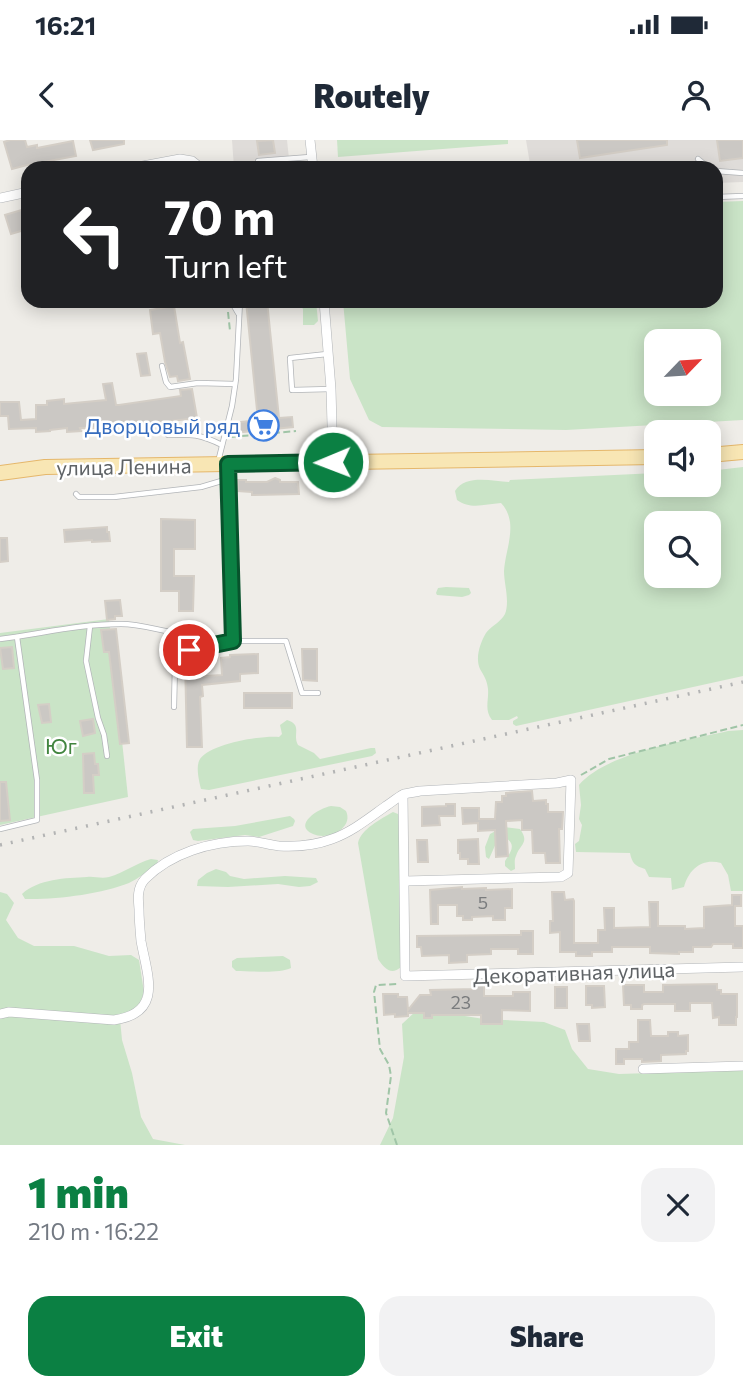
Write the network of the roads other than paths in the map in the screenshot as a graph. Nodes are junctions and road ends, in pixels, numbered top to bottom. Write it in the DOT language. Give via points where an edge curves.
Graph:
graph roads {
  1 [pos="310,140"];
  2 [pos="311,157"];
  3 [pos="698,159"];
  4 [pos="169,161"];
  5 [pos="192,161"];
  6 [pos="269,161"];
  7 [pos="312,161"];
  8 [pos="700,161"];
  9 [pos="723,172"];
  10 [pos="743,173"];
  11 [pos="21,194"];
  12 [pos="743,196"];
  13 [pos="723,197"];
  14 [pos="0,198"];
  15 [pos="235,308"];
  16 [pos="239,308"];
  17 [pos="324,308"];
  18 [pos="238,314"];
  19 [pos="327,354"];
  20 [pos="162,366"];
  21 [pos="235,384"];
  22 [pos="331,389"];
  23 [pos="168,435"];
  24 [pos="222,445"];
  25 [pos="743,452"];
  26 [pos="721,454"];
  27 [pos="644,457"];
  28 [pos="333,462"];
  29 [pos="224,469"];
  30 [pos="0,473"];
  31 [pos="76,494"];
  32 [pos="90,626"];
  33 [pos="17,637"];
  34 [pos="0,639"];
  35 [pos="233,641"];
  36 [pos="181,653"];
  37 [pos="318,693"];
  38 [pos="174,707"];
  39 [pos="107,756"];
  40 [pos="403,795"];
  41 [pos="0,829"];
  42 [pos="405,881"];
  43 [pos="743,967"];
  44 [pos="0,1014"];
  45 [pos="743,1066"];
  46 [pos="643,1069"];
  1 -- 2 [label="street"];
  2 -- 6 [label="lane"];
  2 -- 7 [label="street"];
  3 -- 8 [label="lane"];
  4 -- 5 [label="street"];
  9 -- 10 [label="lane"];
  11 -- 14 [label="street"];
  12 -- 13 [label="lane"];
  15 -- 18 [label="lane"];
  16 -- 18 [label="lane"];
  17 -- 19 [label="street"];
  18 -- 21 [label="lane"];
  19 -- 22 [label="street"];
  19 -- 22 [label="lane" via="290,358 292,390"];
  20 -- 21 [label="lane" via="170,387"];
  21 -- 24 [label="lane"];
  22 -- 28 [label="street"];
  23 -- 24 [label="lane" via="192,434"];
  24 -- 29 [label="lane"];
  25 -- 26 [label="main road"];
  27 -- 28 [label="main road, улица Ленина"];
  28 -- 29 [label="main road, улица Ленина"];
  29 -- 30 [label="main road, улица Ленина" via="45,467"];
  29 -- 31 [label="lane" via="201,487 114,497"];
  29 -- 35 [label="lane"];
  32 -- 33 [label="lane"];
  32 -- 36 [label="lane" via="139,625 176,633"];
  32 -- 39 [label="lane" via="86,661"];
  33 -- 34 [label="lane"];
  33 -- 41 [label="lane" via="37,780 37,820"];
  35 -- 36 [label="lane"];
  35 -- 37 [label="lane" via="286,641 302,693"];
  36 -- 38 [label="lane" via="175,664"];
  40 -- 42 [label="street"];
  40 -- 42 [label="street" via="571,780 568,873 561,877"];
  40 -- 44 [label="street" via="332,839 305,845 248,841 217,845 188,851 156,869 142,883 138,895 150,983 147,998 141,1010 125,1019"];
  42 -- 43 [label="street, Декоративная улица" via="405,976"];
  45 -- 46 [label="street"];
}
